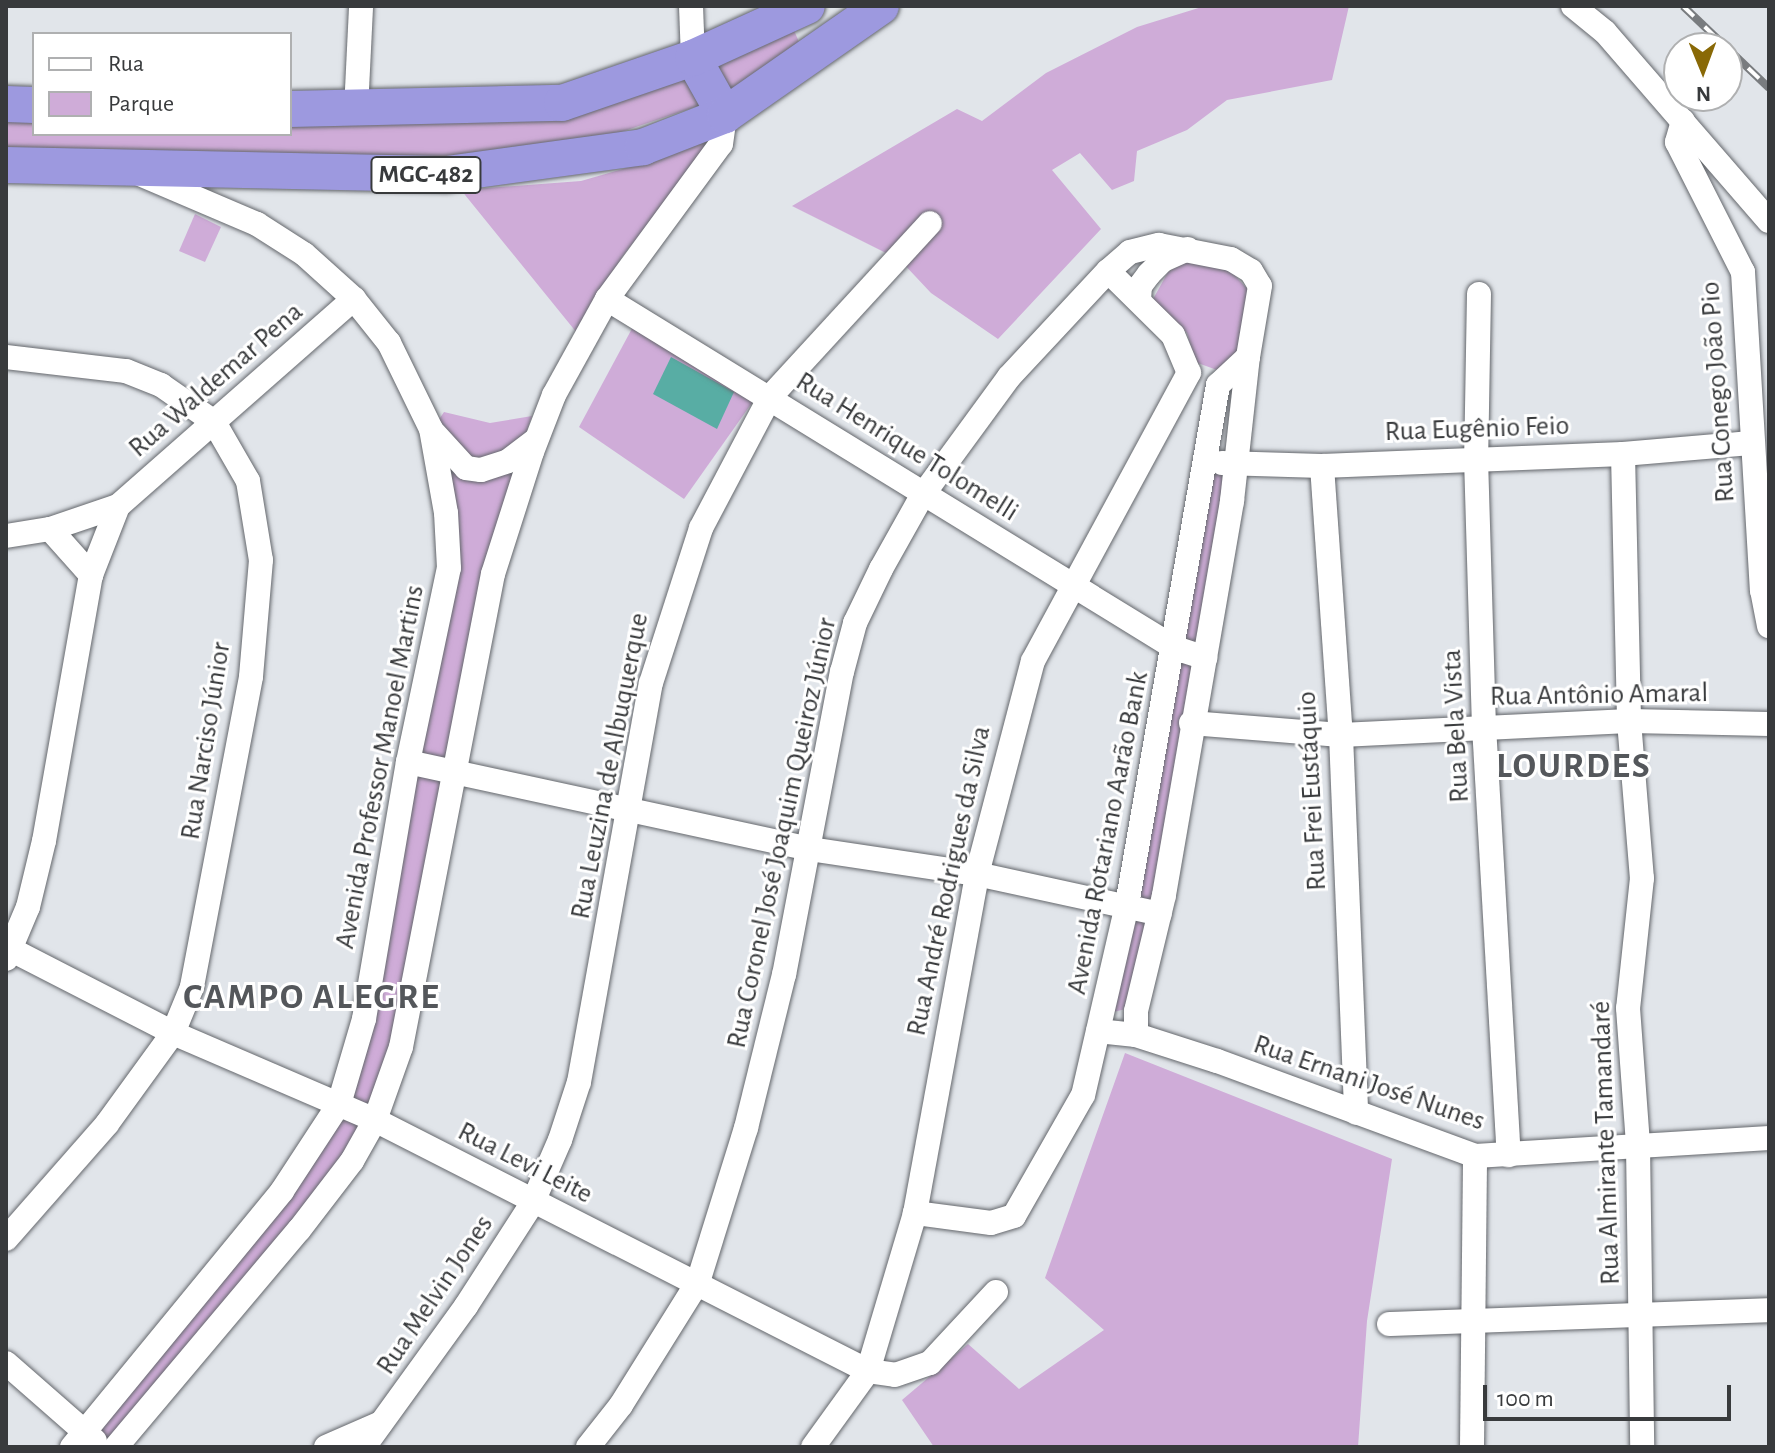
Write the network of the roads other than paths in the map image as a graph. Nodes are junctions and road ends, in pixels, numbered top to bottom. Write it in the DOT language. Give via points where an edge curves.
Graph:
graph roads {
  1 [pos="361,6"];
  2 [pos="691,6"];
  3 [pos="1573,6"];
  4 [pos="865,9"];
  5 [pos="799,11"];
  6 [pos="818,52"];
  7 [pos="693,58"];
  8 [pos="6,104"];
  9 [pos="32,105"];
  10 [pos="292,109"];
  11 [pos="356,110"];
  12 [pos="725,115"];
  13 [pos="1683,121"];
  14 [pos="6,165"];
  15 [pos="119,166"];
  16 [pos="1769,221"];
  17 [pos="930,223"];
  18 [pos="1188,249"];
  19 [pos="1108,271"];
  20 [pos="1479,294"];
  21 [pos="354,299"];
  22 [pos="607,299"];
  23 [pos="1139,300"];
  24 [pos="6,357"];
  25 [pos="1248,357"];
  26 [pos="1189,373"];
  27 [pos="1218,385"];
  28 [pos="770,397"];
  29 [pos="214,422"];
  30 [pos="431,429"];
  31 [pos="536,440"];
  32 [pos="1751,443"];
  33 [pos="1623,454"];
  34 [pos="1476,458"];
  35 [pos="1206,460"];
  36 [pos="1237,465"];
  37 [pos="1322,466"];
  38 [pos="922,496"];
  39 [pos="118,506"];
  40 [pos="50,529"];
  41 [pos="6,536"];
  42 [pos="91,575"];
  43 [pos="1071,583"];
  44 [pos="1769,626"];
  45 [pos="1175,648"];
  46 [pos="1205,658"];
  47 [pos="1629,721"];
  48 [pos="1191,723"];
  49 [pos="1769,724"];
  50 [pos="1484,726"];
  51 [pos="1341,735"];
  52 [pos="408,762"];
  53 [pos="453,773"];
  54 [pos="628,811"];
  55 [pos="809,849"];
  56 [pos="977,874"];
  57 [pos="1127,905"];
  58 [pos="1160,914"];
  59 [pos="8,952"];
  60 [pos="1098,1031"];
  61 [pos="173,1033"];
  62 [pos="1136,1035"];
  63 [pos="339,1104"];
  64 [pos="1356,1113"];
  65 [pos="375,1120"];
  66 [pos="1769,1138"];
  67 [pos="1638,1145"];
  68 [pos="1509,1155"];
  69 [pos="1475,1156"];
  70 [pos="533,1202"];
  71 [pos="915,1213"];
  72 [pos="6,1239"];
  73 [pos="698,1282"];
  74 [pos="996,1292"];
  75 [pos="1769,1310"];
  76 [pos="1642,1318"];
  77 [pos="1470,1322"];
  78 [pos="1389,1324"];
  79 [pos="6,1363"];
  80 [pos="868,1371"];
  81 [pos="387,1420"];
  82 [pos="87,1442"];
  83 [pos="116,1447"];
  84 [pos="326,1447"];
  85 [pos="364,1447"];
  86 [pos="588,1447"];
  87 [pos="813,1447"];
  88 [pos="1472,1447"];
  89 [pos="1642,1447"];
  1 -- 11 [label="street"];
  2 -- 7 [label="street"];
  3 -- 13 [label="street" via="1605,32"];
  4 -- 6 [label="highway, MGC-482"];
  5 -- 6 [label="highway" via="809,22"];
  5 -- 7 [label="highway"];
  6 -- 12 [label="highway, MGC-482"];
  7 -- 11 [label="highway" via="562,103"];
  7 -- 12 [label="highway"];
  8 -- 9 [label="highway"];
  10 -- 11 [label="highway"];
  12 -- 15 [label="highway, MGC-482" via="643,147 447,174"];
  12 -- 22 [label="street" via="721,144 712,161"];
  13 -- 16 [label="street"];
  13 -- 32 [label="street, Rua Conego João Pio" via="1677,142 1743,272"];
  14 -- 15 [label="highway, MGC-482"];
  15 -- 21 [label="street, Avenida Professor Manoel Martins" via="257,224 304,254"];
  17 -- 28 [label="street, Rua Leuzina de Albuquerque"];
  18 -- 19 [label="street, Rua Coronel José Joaquim Queiroz Júnior" via="1159,245 1130,252"];
  18 -- 23 [label="street" via="1163,260 1149,274 1140,286"];
  18 -- 25 [label="street" via="1231,259 1251,271 1260,286"];
  19 -- 23 [label="street"];
  19 -- 38 [label="street, Rua Coronel José Joaquim Queiroz Júnior" via="1009,377"];
  20 -- 34 [label="street, Rua Bela Vista"];
  21 -- 29 [label="street, Rua Waldemar Pena"];
  21 -- 30 [label="street, Avenida Professor Manoel Martins" via="389,343"];
  22 -- 28 [label="street, Rua Henrique Tolomelli" via="636,322"];
  22 -- 31 [label="street"];
  23 -- 26 [label="street" via="1173,335"];
  24 -- 29 [label="street, Rua Narciso Júnior" via="126,371 161,385"];
  25 -- 27 [label="street"];
  25 -- 36 [label="street"];
  26 -- 27 [label="street"];
  26 -- 43 [label="street, Rua André Rodrigues da Silva"];
  27 -- 35 [label="street, Avenida Rotariano Aarão Bank"];
  28 -- 38 [label="street, Rua Henrique Tolomelli"];
  28 -- 54 [label="street, Rua Leuzina de Albuquerque" via="701,528 671,610 651,683"];
  29 -- 39 [label="street, Rua Waldemar Pena"];
  29 -- 61 [label="street, Rua Narciso Júnior" via="248,481 261,560 251,677 206,920 192,987"];
  30 -- 31 [label="street" via="466,468 481,470 508,461"];
  30 -- 52 [label="street, Avenida Professor Manoel Martins" via="446,513 449,568"];
  31 -- 53 [label="street" via="493,574"];
  32 -- 33 [label="street, Rua Eugênio Feio"];
  32 -- 44 [label="street, Rua Conego João Pio"];
  33 -- 34 [label="street, Rua Eugênio Feio"];
  33 -- 47 [label="street, Rua Almirante Tamandaré"];
  34 -- 37 [label="street, Rua Eugênio Feio"];
  34 -- 50 [label="street, Rua Bela Vista"];
  35 -- 36 [label="street, Rua Eugênio Feio"];
  35 -- 45 [label="street, Avenida Rotariano Aarão Bank"];
  36 -- 37 [label="street, Rua Eugênio Feio"];
  36 -- 46 [label="street"];
  37 -- 51 [label="street, Rua Frei Eustáquio"];
  38 -- 43 [label="street, Rua Henrique Tolomelli"];
  38 -- 55 [label="street, Rua Coronel José Joaquim Queiroz Júnior" via="855,623"];
  39 -- 40 [label="street"];
  39 -- 42 [label="street"];
  40 -- 41 [label="street"];
  40 -- 42 [label="street"];
  42 -- 59 [label="street" via="44,841"];
  43 -- 45 [label="street, Rua Henrique Tolomelli"];
  43 -- 56 [label="street, Rua André Rodrigues da Silva" via="1033,661 1013,720"];
  45 -- 46 [label="street, Rua Henrique Tolomelli"];
  45 -- 57 [label="street, Avenida Rotariano Aarão Bank"];
  46 -- 48 [label="street"];
  47 -- 49 [label="street, Rua Antônio Amaral"];
  47 -- 50 [label="street, Rua Antônio Amaral"];
  47 -- 67 [label="street, Rua Almirante Tamandaré" via="1642,878 1628,1008"];
  48 -- 51 [label="street, Rua Antônio Amaral"];
  48 -- 58 [label="street"];
  50 -- 51 [label="street, Rua Antônio Amaral"];
  50 -- 68 [label="street, Rua Bela Vista"];
  51 -- 64 [label="street, Rua Frei Eustáquio"];
  52 -- 53 [label="street"];
  52 -- 63 [label="street, Avenida Professor Manoel Martins" via="364,1019"];
  53 -- 54 [label="street"];
  53 -- 65 [label="street" via="401,1047"];
  54 -- 55 [label="street"];
  54 -- 70 [label="street, Rua Leuzina de Albuquerque" via="579,1082"];
  55 -- 56 [label="street"];
  55 -- 73 [label="street, Rua Coronel José Joaquim Queiroz Júnior" via="746,1128"];
  56 -- 57 [label="street"];
  56 -- 71 [label="street, Rua André Rodrigues da Silva"];
  57 -- 58 [label="street"];
  57 -- 60 [label="street, Avenida Rotariano Aarão Bank"];
  58 -- 62 [label="street" via="1136,1011"];
  59 -- 61 [label="street, Rua Levi Leite"];
  60 -- 62 [label="street, Rua Ernani José Nunes"];
  60 -- 71 [label="street, Avenida Rotariano Aarão Bank" via="1083,1095 1014,1216 991,1223"];
  61 -- 63 [label="street, Rua Levi Leite"];
  61 -- 72 [label="street, Rua Narciso Júnior" via="107,1124"];
  62 -- 64 [label="street, Rua Ernani José Nunes"];
  63 -- 65 [label="street, Rua Levi Leite"];
  63 -- 82 [label="street, Avenida Professor Manoel Martins" via="282,1191"];
  64 -- 69 [label="street, Rua Ernani José Nunes"];
  65 -- 70 [label="street, Rua Levi Leite"];
  65 -- 83 [label="street" via="352,1161 299,1230"];
  66 -- 67 [label="street, Rua Ernani José Nunes"];
  67 -- 68 [label="street, Rua Ernani José Nunes"];
  67 -- 76 [label="street, Rua Almirante Tamandaré"];
  68 -- 69 [label="street, Rua Ernani José Nunes"];
  69 -- 77 [label="street"];
  70 -- 73 [label="street, Rua Levi Leite"];
  70 -- 81 [label="street, Rua Melvin Jones"];
  71 -- 80 [label="street, Rua André Rodrigues da Silva"];
  73 -- 80 [label="street, Rua Levi Leite"];
  73 -- 86 [label="street, Rua Coronel José Joaquim Queiroz Júnior" via="621,1405"];
  74 -- 80 [label="street, Rua Levi Leite" via="930,1363 895,1375"];
  75 -- 76 [label="street"];
  76 -- 77 [label="street"];
  76 -- 89 [label="street, Rua Almirante Tamandaré"];
  77 -- 78 [label="street"];
  77 -- 88 [label="street"];
  79 -- 82 [label="street"];
  80 -- 87 [label="street, Rua André Rodrigues da Silva"];
  81 -- 84 [label="street, Rua Melvin Jones"];
  81 -- 85 [label="street, Rua Melvin Jones"];
}
